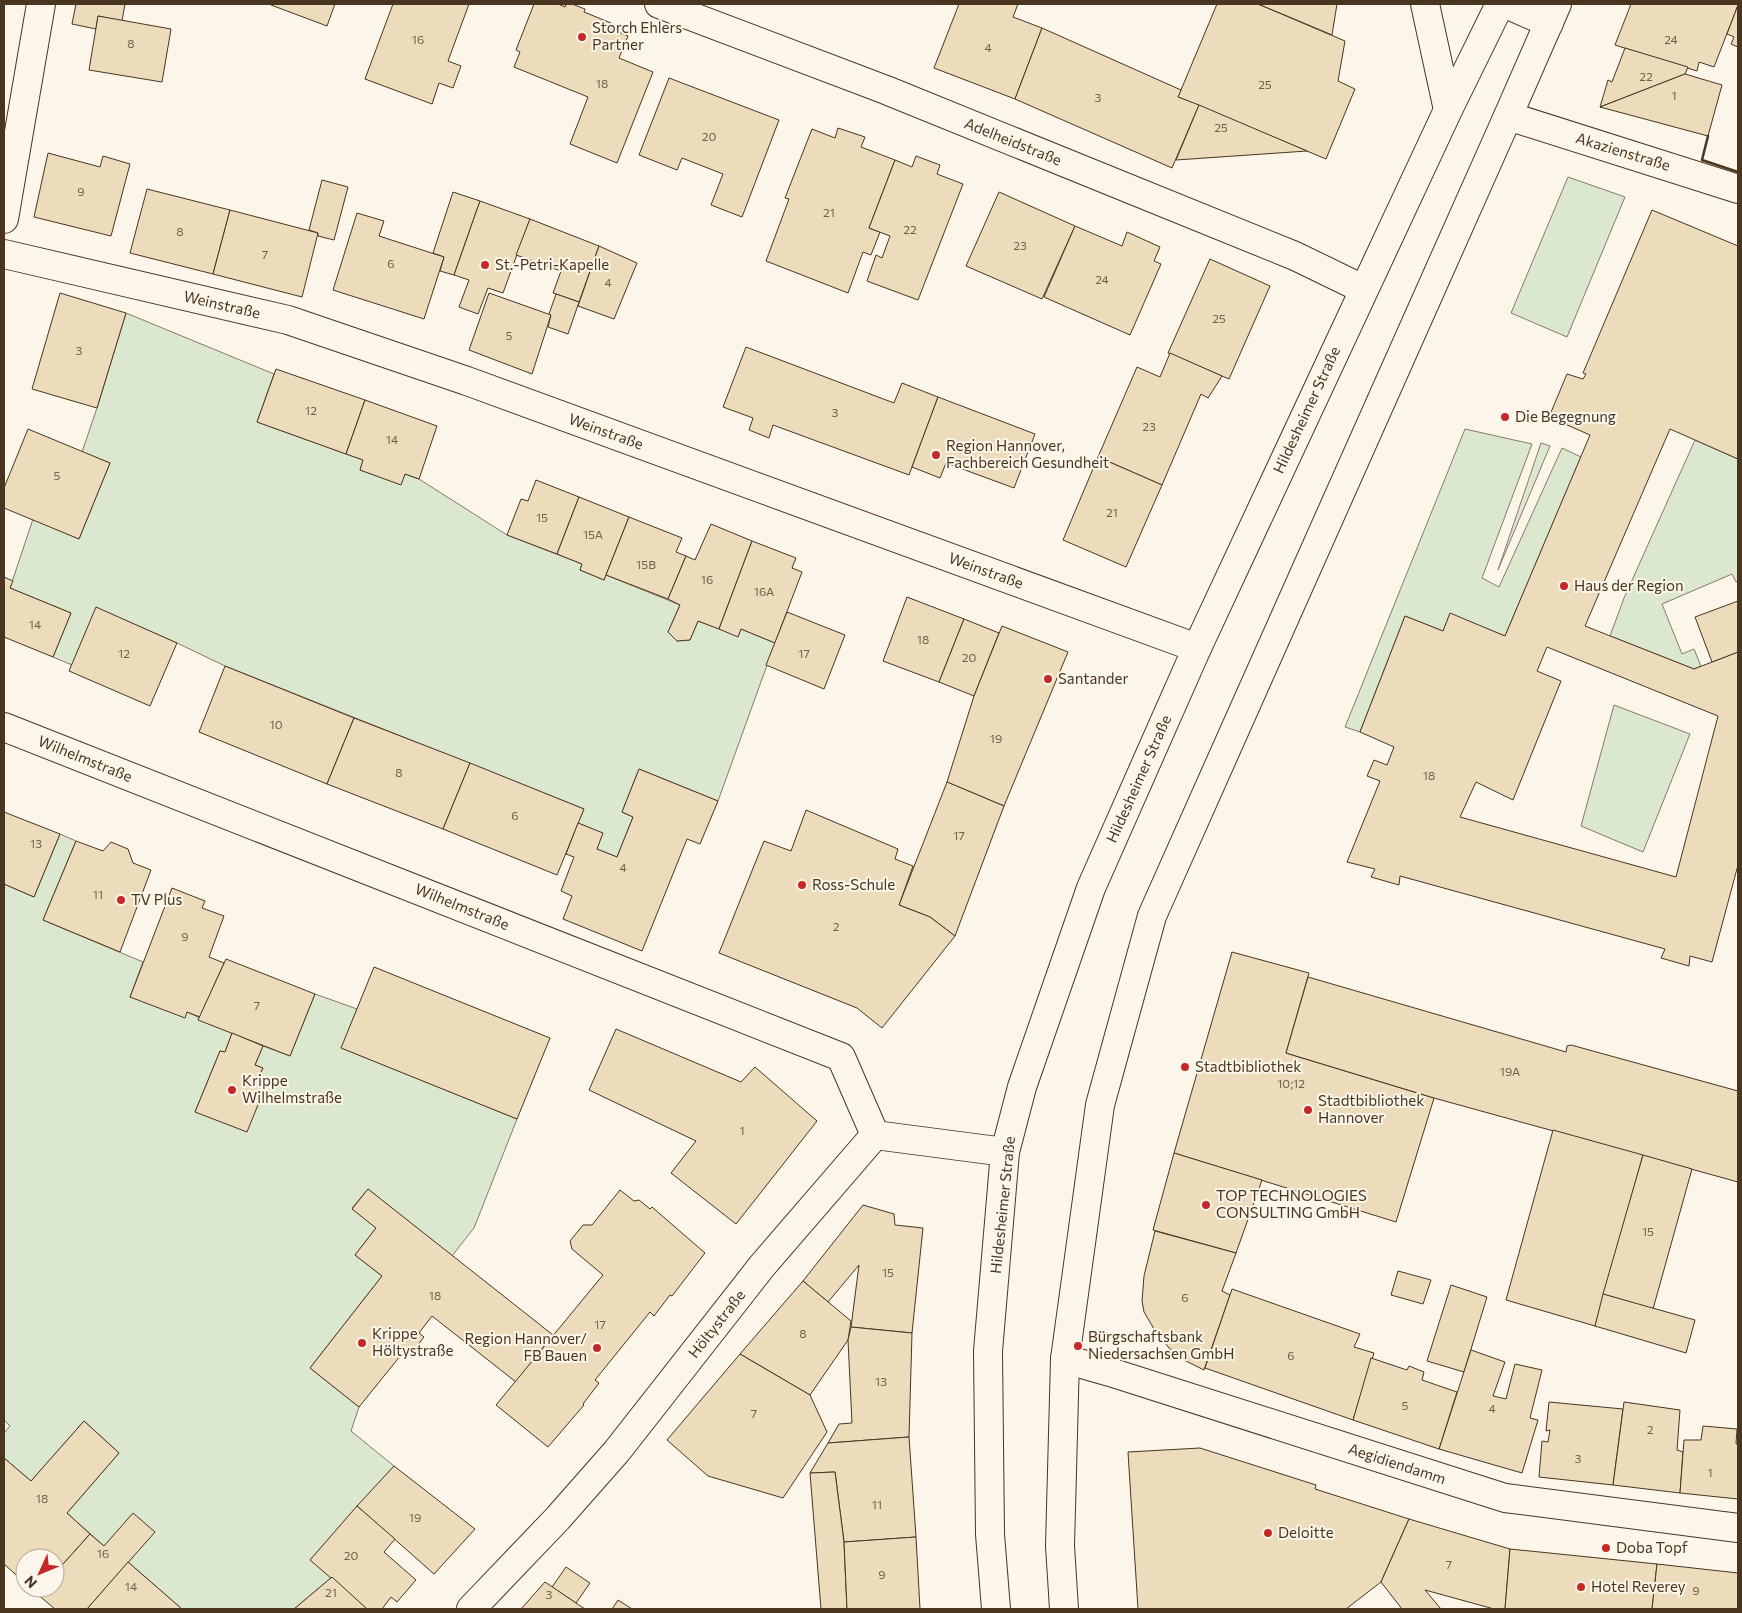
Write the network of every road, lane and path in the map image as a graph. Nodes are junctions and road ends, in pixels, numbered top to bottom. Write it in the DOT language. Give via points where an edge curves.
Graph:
graph roads {
  1 [pos="41,4"];
  2 [pos="659,4"];
  3 [pos="1425,4"];
  4 [pos="1500,4"];
  5 [pos="1506,4"];
  6 [pos="1553,13"];
  7 [pos="1448,110"];
  8 [pos="1508,116"];
  9 [pos="1738,189"];
  10 [pos="4,219"];
  11 [pos="4,254"];
  12 [pos="1363,289"];
  13 [pos="1197,648"];
  14 [pos="4,727"];
  15 [pos="875,1135"];
  16 [pos="1005,1152"];
  17 [pos="1065,1359"];
  18 [pos="1738,1528"];
  19 [pos="471,1609"];
  20 [pos="996,1609"];
  21 [pos="1064,1609"];
  1 -- 10 [label="street"];
  2 -- 12 [label="street, Adelheidstraße" via="886,90 1295,256"];
  3 -- 7 [label="street"];
  4 -- 7 [label="street, Hildesheimer Straße"];
  5 -- 6 [label="street"];
  6 -- 8 [label="street"];
  7 -- 12 [label="street, Hildesheimer Straße"];
  8 -- 9 [label="street, Akazienstraße"];
  8 -- 17 [label="street" via="1152,916 1100,1106"];
  11 -- 13 [label="street, Weinstraße" via="288,320 467,381"];
  12 -- 13 [label="street, Hildesheimer Straße"];
  13 -- 16 [label="street, Hildesheimer Straße" via="1091,888 1022,1087"];
  14 -- 15 [label="street, Wilhelmstraße" via="841,1057"];
  15 -- 16 [label="street"];
  15 -- 19 [label="street, Höltystraße" via="762,1266 617,1452"];
  16 -- 20 [label="street, Hildesheimer Straße" via="988,1351 990,1534"];
  17 -- 18 [label="street, Aegidiendamm" via="1505,1498"];
  17 -- 21 [label="street" via="1060,1546"];
}
